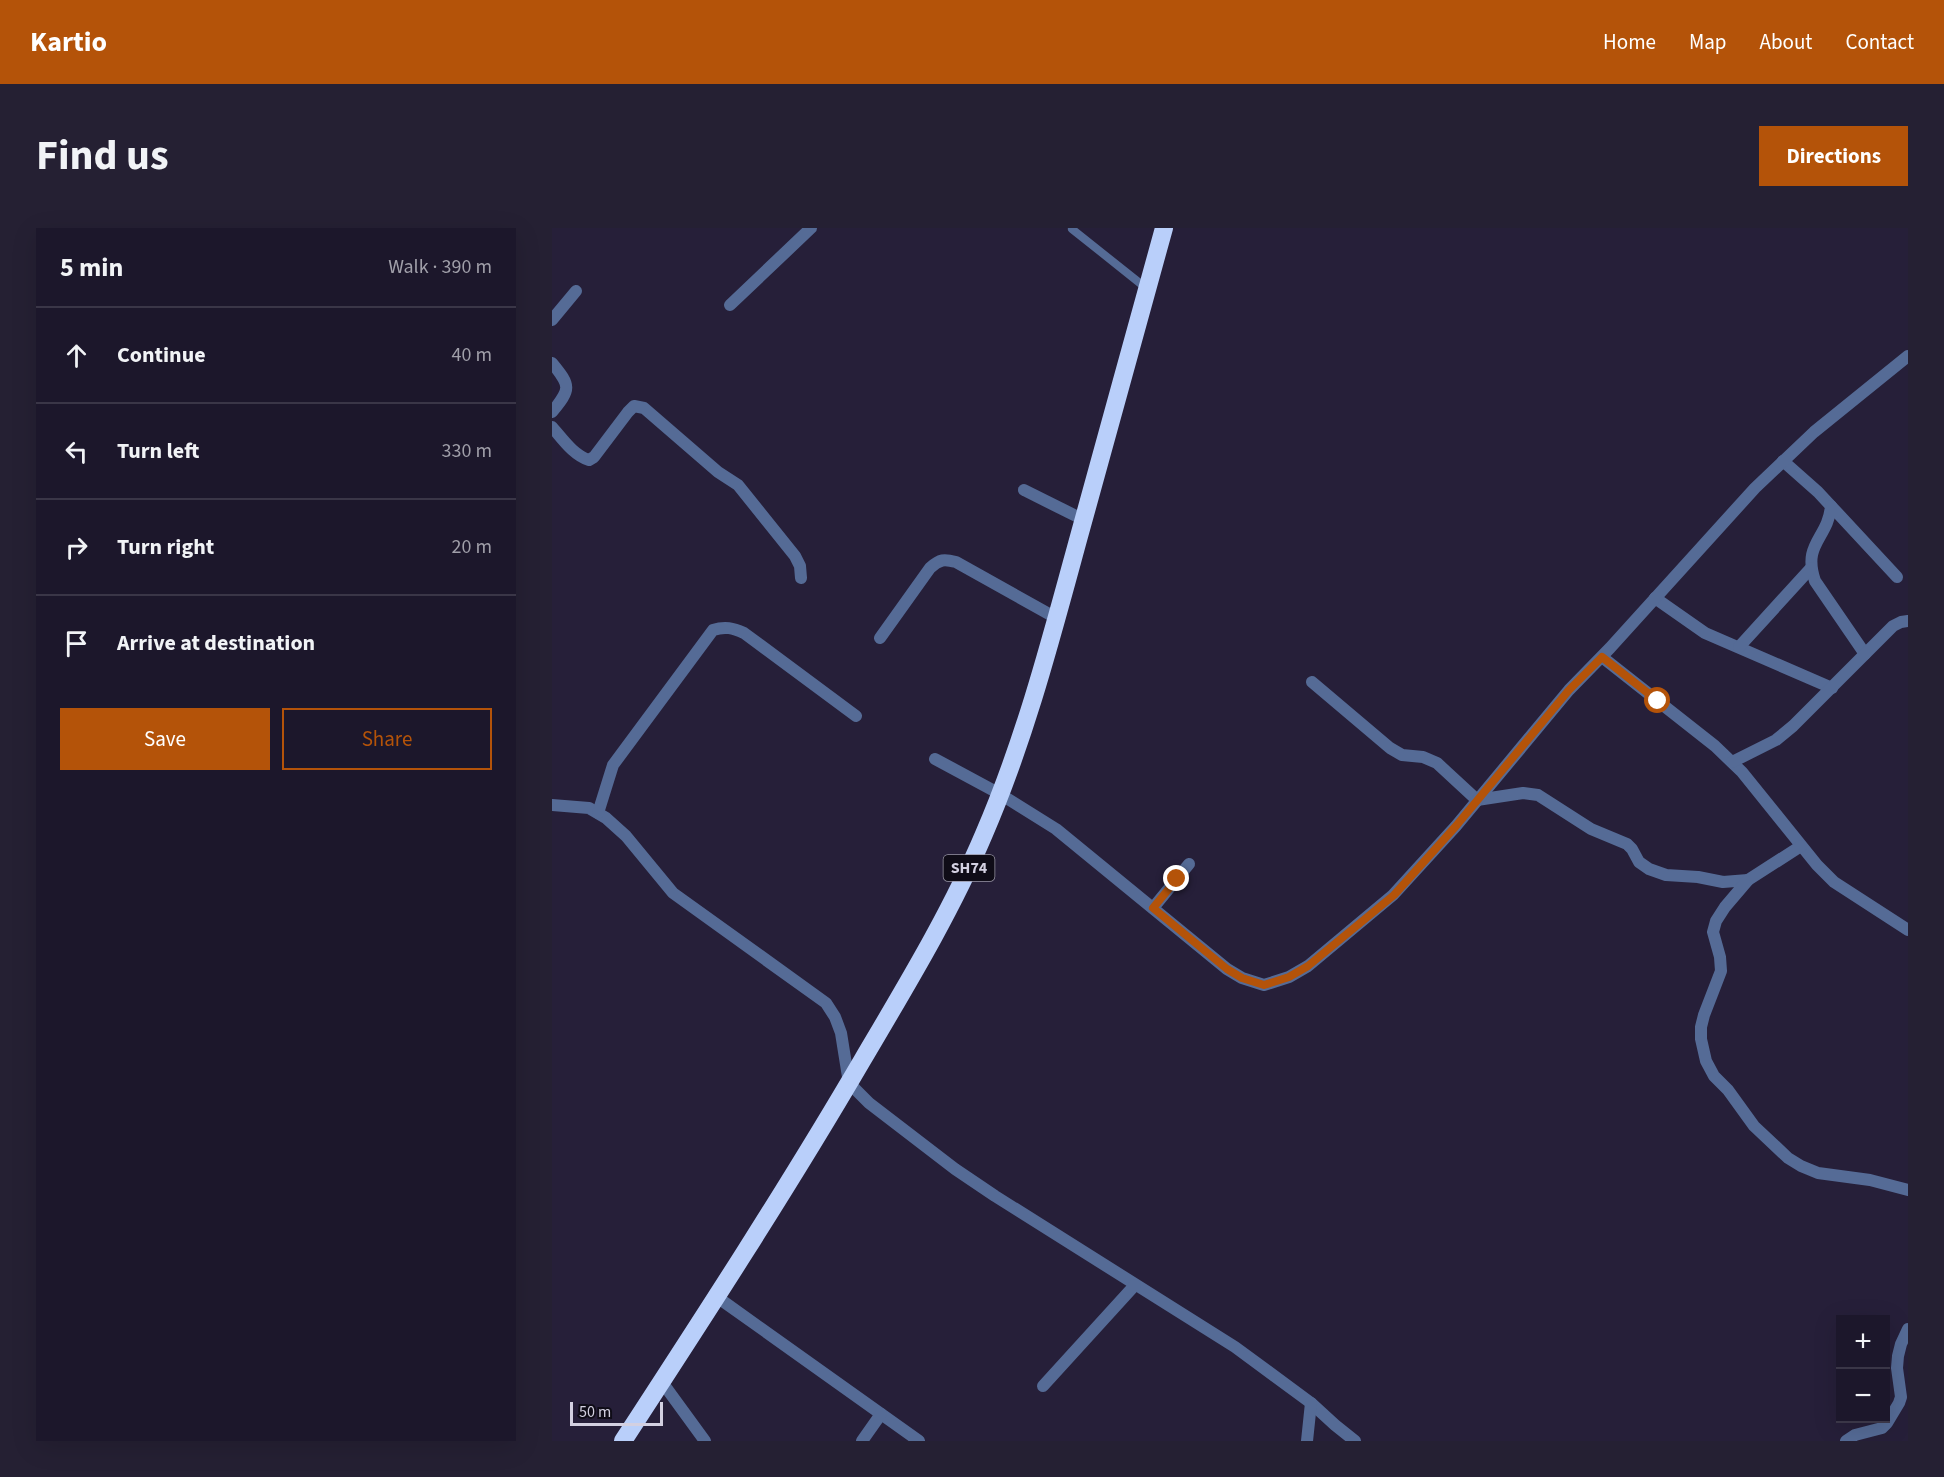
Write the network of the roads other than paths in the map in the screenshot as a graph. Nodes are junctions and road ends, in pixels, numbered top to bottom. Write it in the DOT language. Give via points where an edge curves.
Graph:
graph roads {
  1 [pos="811,228"];
  2 [pos="1164,228"];
  3 [pos="1072,229"];
  4 [pos="1147,288"];
  5 [pos="576,291"];
  6 [pos="730,305"];
  7 [pos="552,320"];
  8 [pos="1908,356"];
  9 [pos="552,363"];
  10 [pos="552,412"];
  11 [pos="552,426"];
  12 [pos="1783,461"];
  13 [pos="1024,490"];
  14 [pos="1831,506"];
  15 [pos="1084,520"];
  16 [pos="1811,568"];
  17 [pos="1897,577"];
  18 [pos="801,578"];
  19 [pos="1655,598"];
  20 [pos="1058,619"];
  21 [pos="1908,621"];
  22 [pos="880,638"];
  23 [pos="1739,647"];
  24 [pos="1865,654"];
  25 [pos="1602,657"];
  26 [pos="1312,682"];
  27 [pos="1832,688"];
  28 [pos="856,716"];
  29 [pos="935,759"];
  30 [pos="1732,762"];
  31 [pos="1000,795"];
  32 [pos="1477,800"];
  33 [pos="552,805"];
  34 [pos="598,813"];
  35 [pos="1801,846"];
  36 [pos="1189,864"];
  37 [pos="1748,880"];
  38 [pos="1153,908"];
  39 [pos="1908,930"];
  40 [pos="849,1083"];
  41 [pos="1908,1190"];
  42 [pos="1135,1285"];
  43 [pos="717,1297"];
  44 [pos="1908,1329"];
  45 [pos="662,1382"];
  46 [pos="1043,1386"];
  47 [pos="1311,1403"];
  48 [pos="881,1414"];
  49 [pos="623,1441"];
  50 [pos="705,1441"];
  51 [pos="862,1441"];
  52 [pos="919,1441"];
  53 [pos="1307,1441"];
  54 [pos="1355,1441"];
  55 [pos="1846,1441"];
  1 -- 6 [label="street"];
  2 -- 4 [label="highway, SH74"];
  3 -- 4 [label="lane"];
  4 -- 15 [label="highway, SH74"];
  5 -- 7 [label="street"];
  8 -- 12 [label="street"];
  9 -- 10 [label="street" via="568,386"];
  11 -- 18 [label="street" via="571,448 589,460 634,406 644,408 718,472 738,484 795,556"];
  12 -- 14 [label="street"];
  12 -- 19 [label="street"];
  13 -- 15 [label="street"];
  14 -- 16 [label="street" via="1814,545"];
  14 -- 17 [label="street"];
  15 -- 20 [label="highway, SH74"];
  16 -- 23 [label="street"];
  16 -- 24 [label="street" via="1815,581"];
  19 -- 23 [label="street" via="1705,633"];
  19 -- 25 [label="street"];
  20 -- 22 [label="street" via="944,559 930,568"];
  20 -- 31 [label="highway, SH74"];
  21 -- 24 [label="street" via="1893,626"];
  23 -- 27 [label="street"];
  24 -- 27 [label="street"];
  25 -- 30 [label="street"];
  25 -- 32 [label="street" via="1569,690"];
  26 -- 32 [label="street" via="1390,748 1437,764"];
  27 -- 30 [label="street" via="1776,740"];
  28 -- 34 [label="street" via="744,633 734,628 713,630 613,765"];
  29 -- 31 [label="street"];
  30 -- 35 [label="street"];
  31 -- 38 [label="street" via="1056,829"];
  31 -- 40 [label="highway, SH74" via="947,909"];
  32 -- 37 [label="street" via="1523,793 1538,795 1591,829 1627,844 1649,869 1723,882"];
  32 -- 38 [label="street" via="1394,895 1308,966 1289,977 1264,985 1242,978"];
  33 -- 34 [label="street" via="589,808"];
  34 -- 40 [label="street" via="626,836 673,893 826,1003 841,1033"];
  35 -- 37 [label="street"];
  35 -- 39 [label="street" via="1834,882"];
  36 -- 38 [label="street"];
  37 -- 41 [label="street" via="1725,907 1713,932 1721,971 1701,1027 1706,1061 1754,1126 1788,1158 1818,1173"];
  40 -- 42 [label="street" via="955,1169"];
  40 -- 43 [label="highway, SH74"];
  42 -- 46 [label="street"];
  42 -- 47 [label="street" via="1235,1347"];
  43 -- 45 [label="highway, SH74"];
  43 -- 48 [label="street"];
  44 -- 55 [label="street" via="1898,1356 1899,1403 1881,1428"];
  45 -- 49 [label="highway, SH74"];
  45 -- 50 [label="street"];
  47 -- 53 [label="street"];
  47 -- 54 [label="street"];
  48 -- 51 [label="street"];
  48 -- 52 [label="street"];
}
